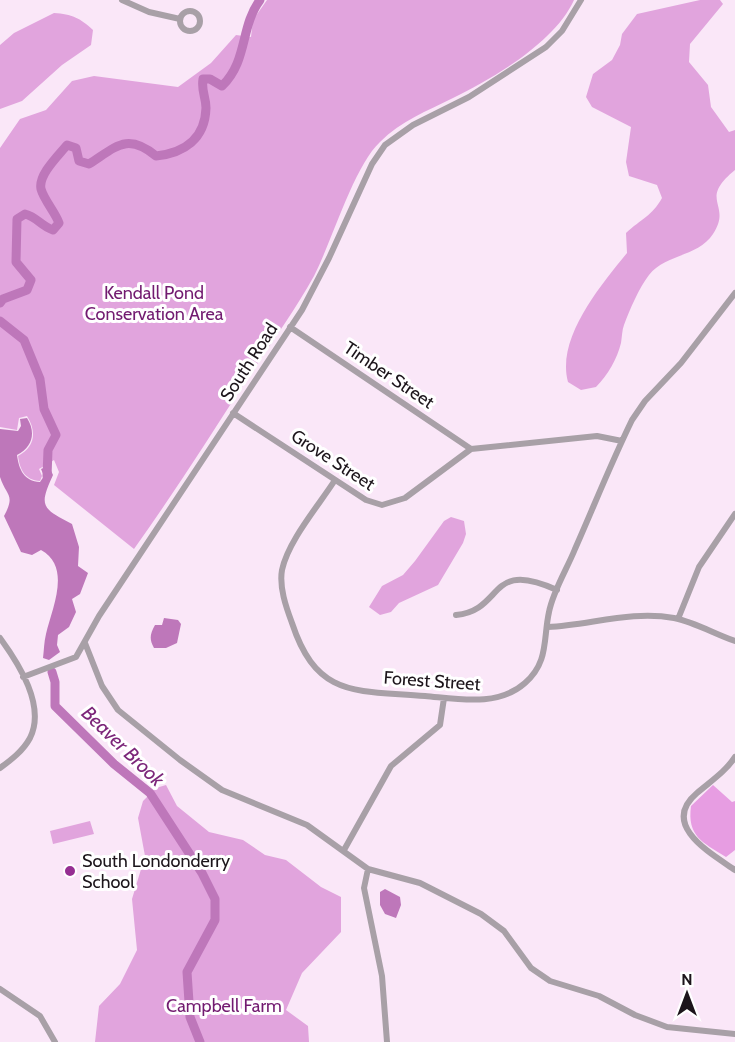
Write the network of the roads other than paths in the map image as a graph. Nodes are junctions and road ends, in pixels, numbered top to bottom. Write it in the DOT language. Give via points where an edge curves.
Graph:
graph roads {
  1 [pos="122,0"];
  2 [pos="581,0"];
  3 [pos="180,19"];
  4 [pos="735,293"];
  5 [pos="290,327"];
  6 [pos="233,413"];
  7 [pos="622,441"];
  8 [pos="471,449"];
  9 [pos="334,480"];
  10 [pos="735,514"];
  11 [pos="557,590"];
  12 [pos="456,615"];
  13 [pos="678,619"];
  14 [pos="548,627"];
  15 [pos="0,638"];
  16 [pos="735,641"];
  17 [pos="85,643"];
  18 [pos="76,657"];
  19 [pos="92,664"];
  20 [pos="23,677"];
  21 [pos="444,698"];
  22 [pos="735,757"];
  23 [pos="0,768"];
  24 [pos="344,850"];
  25 [pos="368,869"];
  26 [pos="735,870"];
  27 [pos="0,989"];
  28 [pos="735,1034"];
  29 [pos="55,1042"];
  30 [pos="387,1042"];
  1 -- 3 [label="street"];
  2 -- 5 [label="street, South Road" via="562,31 546,47 385,145 364,180 317,282"];
  4 -- 7 [label="street, Forest Street" via="681,363 638,410"];
  5 -- 6 [label="street, South Road"];
  5 -- 8 [label="street, Timber Street"];
  6 -- 9 [label="street, Grove Street"];
  6 -- 17 [label="street, South Road"];
  7 -- 8 [label="street" via="597,436"];
  7 -- 11 [label="street, Forest Street"];
  8 -- 9 [label="street, Grove Street" via="393,504 371,502"];
  9 -- 21 [label="street, Forest Street" via="291,548 282,570 286,604 301,648 322,675 342,687"];
  10 -- 13 [label="street" via="699,567"];
  11 -- 12 [label="street" via="525,578 513,579 471,611"];
  11 -- 14 [label="street, Forest Street"];
  13 -- 14 [label="street" via="642,616"];
  13 -- 16 [label="street"];
  14 -- 21 [label="street, Forest Street" via="540,665 517,690 484,700"];
  15 -- 20 [label="street"];
  17 -- 18 [label="street, South Road"];
  17 -- 19 [label="street"];
  18 -- 19 [label="street"];
  18 -- 20 [label="street"];
  19 -- 24 [label="street" via="118,711 180,760 222,790 307,825"];
  20 -- 23 [label="street" via="34,707 33,730 20,751"];
  21 -- 24 [label="street" via="440,725 391,766"];
  22 -- 26 [label="street" via="722,774 694,796 685,819 695,842"];
  24 -- 25 [label="street"];
  25 -- 28 [label="street" via="420,883 491,920 508,935 531,968 555,984 599,996 667,1027"];
  25 -- 30 [label="street" via="364,888 382,976"];
  27 -- 29 [label="street" via="40,1016"];
}
